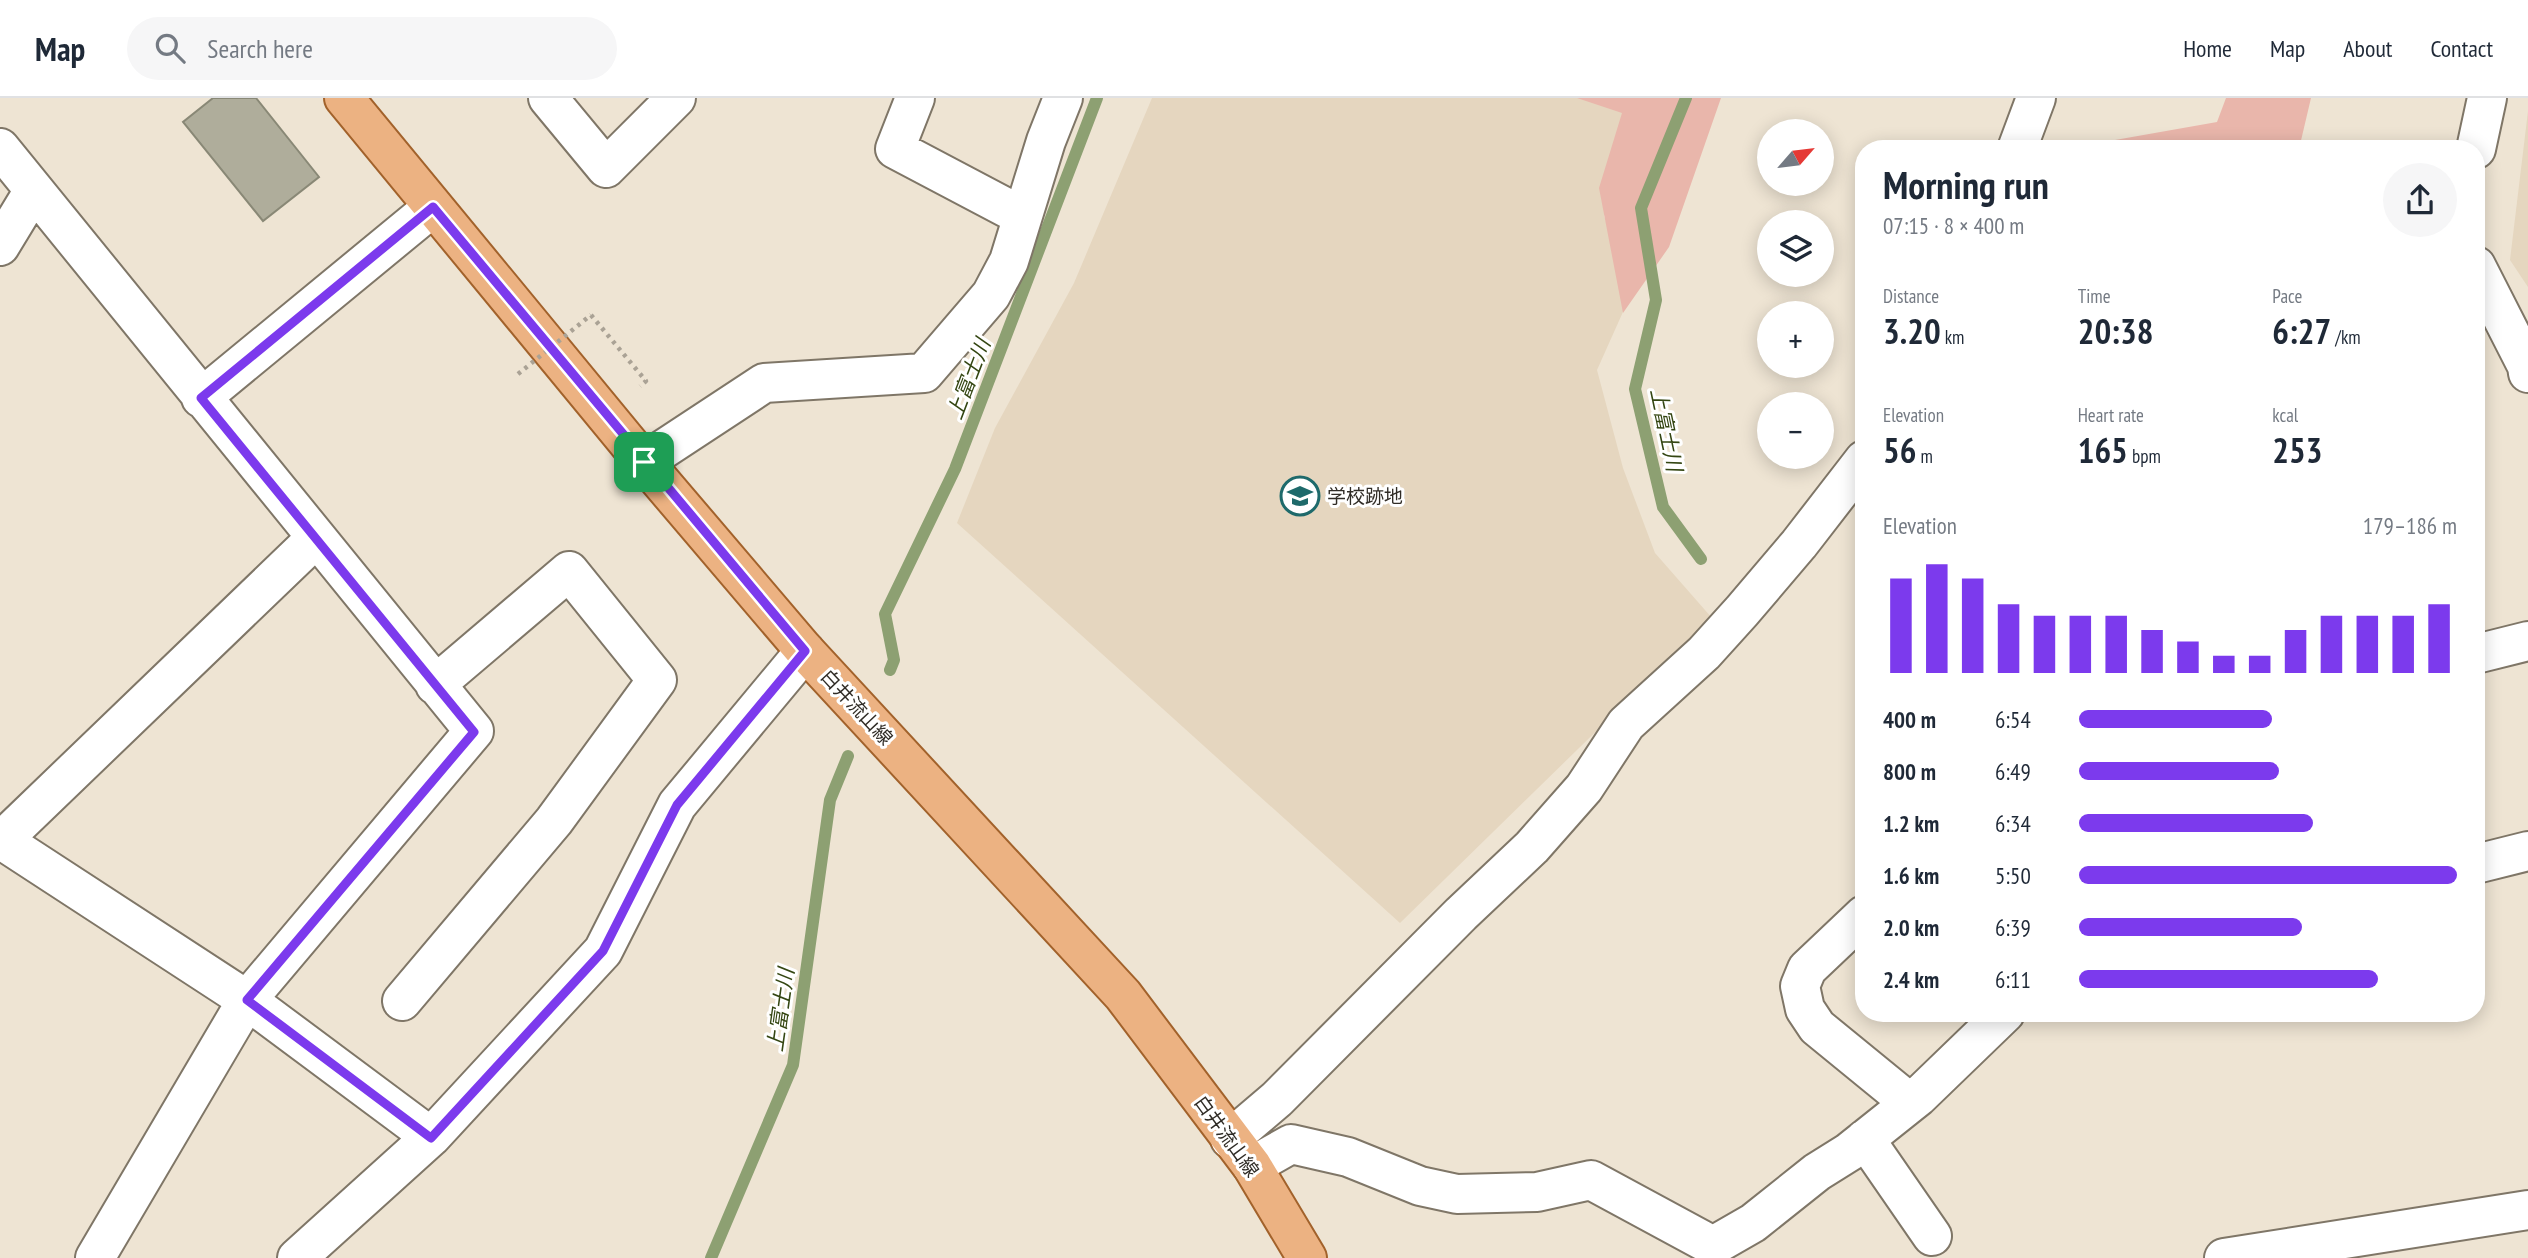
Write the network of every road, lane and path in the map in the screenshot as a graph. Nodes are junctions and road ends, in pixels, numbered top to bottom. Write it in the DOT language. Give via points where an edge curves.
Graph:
graph roads {
  1 [pos="344,98"];
  2 [pos="548,98"];
  3 [pos="676,98"];
  4 [pos="915,98"];
  5 [pos="1063,98"];
  6 [pos="2036,98"];
  7 [pos="2487,98"];
  8 [pos="2020,140"];
  9 [pos="2478,140"];
  10 [pos="0,148"];
  11 [pos="34,190"];
  12 [pos="433,207"];
  13 [pos="1022,216"];
  14 [pos="0,246"];
  15 [pos="2485,284"];
  16 [pos="2528,373"];
  17 [pos="518,374"];
  18 [pos="640,386"];
  19 [pos="201,398"];
  20 [pos="644,462"];
  21 [pos="1855,472"];
  22 [pos="315,539"];
  23 [pos="2528,641"];
  24 [pos="805,651"];
  25 [pos="2485,652"];
  26 [pos="435,685"];
  27 [pos="0,840"];
  28 [pos="2528,851"];
  29 [pos="2485,862"];
  30 [pos="1855,924"];
  31 [pos="247,1000"];
  32 [pos="402,1001"];
  33 [pos="1996,1022"];
  34 [pos="1910,1103"];
  35 [pos="431,1138"];
  36 [pos="1865,1139"];
  37 [pos="1241,1152"];
  38 [pos="2528,1210"];
  39 [pos="1933,1236"];
  40 [pos="1718,1252"];
  41 [pos="95,1258"];
  42 [pos="297,1258"];
  43 [pos="1307,1258"];
  44 [pos="2224,1258"];
  1 -- 12 [label="main road, 白井流山線"];
  2 -- 3 [label="street" via="606,168"];
  4 -- 13 [label="street" via="895,149"];
  5 -- 13 [label="street"];
  6 -- 8 [label="street"];
  7 -- 9 [label="street"];
  10 -- 11 [label="street"];
  11 -- 14 [label="street"];
  11 -- 19 [label="street"];
  12 -- 19 [label="street"];
  12 -- 20 [label="main road, 白井流山線"];
  13 -- 20 [label="street" via="1009,261 991,295 924,373 764,383"];
  15 -- 16 [label="street"];
  17 -- 18 [label="path, bridge" via="591,315 646,381"];
  19 -- 22 [label="street"];
  20 -- 24 [label="main road, 白井流山線"];
  21 -- 37 [label="street" via="1704,653 1626,724 1584,788 1532,847 1277,1099"];
  22 -- 26 [label="street"];
  22 -- 27 [label="street"];
  23 -- 25 [label="street"];
  24 -- 35 [label="street" via="677,805 603,951"];
  24 -- 37 [label="main road, 白井流山線" via="1123,995"];
  26 -- 31 [label="street" via="474,732"];
  26 -- 32 [label="street" via="569,571 657,680 554,821"];
  27 -- 31 [label="street"];
  28 -- 29 [label="street"];
  30 -- 34 [label="street" via="1807,969 1800,986 1805,1009 1817,1027"];
  31 -- 35 [label="street"];
  31 -- 41 [label="street"];
  33 -- 34 [label="street"];
  34 -- 36 [label="street"];
  35 -- 42 [label="street"];
  36 -- 39 [label="street"];
  36 -- 40 [label="street"];
  37 -- 40 [label="street" via="1291,1144 1348,1157 1420,1186 1457,1194 1537,1192 1591,1180"];
  37 -- 43 [label="main road, 白井流山線"];
  38 -- 44 [label="street"];
}
